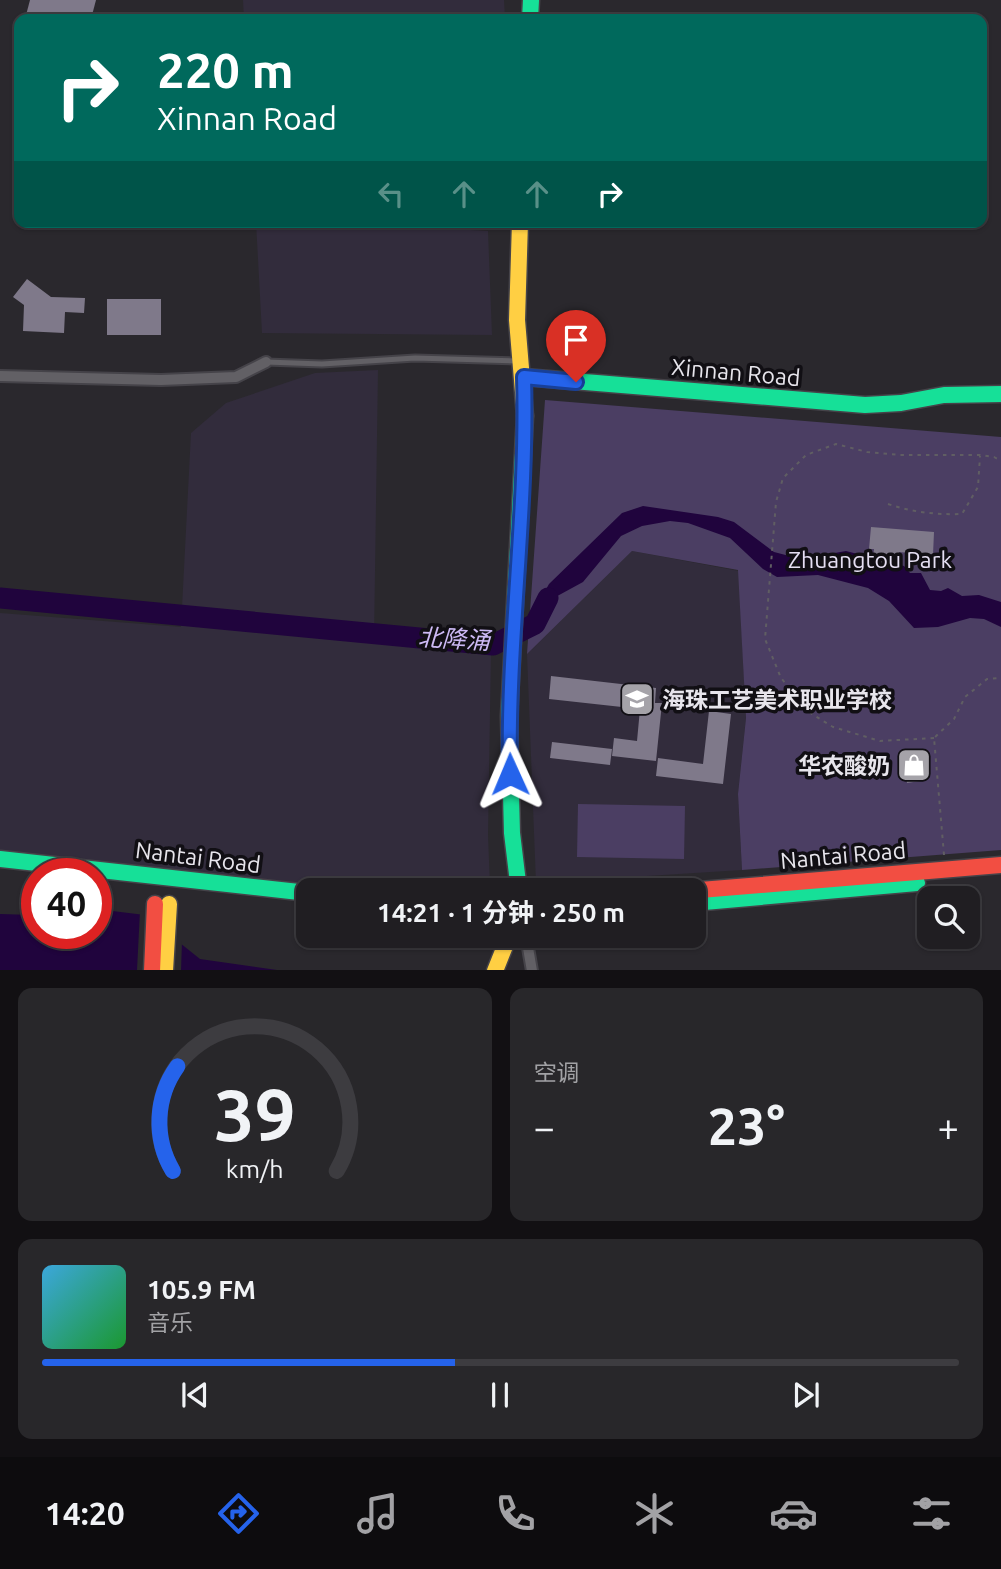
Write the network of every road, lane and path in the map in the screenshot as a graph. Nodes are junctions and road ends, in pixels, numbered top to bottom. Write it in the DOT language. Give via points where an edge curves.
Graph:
graph roads {
  1 [pos="520,228"];
  2 [pos="267,362"];
  3 [pos="522,369"];
  4 [pos="0,376"];
  5 [pos="1001,394"];
  6 [pos="944,395"];
  7 [pos="1001,404"];
  8 [pos="981,455"];
  9 [pos="1001,461"];
  10 [pos="888,504"];
  11 [pos="1001,678"];
  12 [pos="934,738"];
  13 [pos="0,859"];
  14 [pos="1001,865"];
  15 [pos="944,870"];
  16 [pos="1001,876"];
  17 [pos="517,878"];
  18 [pos="706,890"];
  19 [pos="296,892"];
  20 [pos="706,901"];
  21 [pos="504,948"];
  22 [pos="528,948"];
  23 [pos="152,970"];
  24 [pos="165,970"];
  25 [pos="495,970"];
  26 [pos="532,970"];
  1 -- 3 [label="street" via="517,305"];
  2 -- 3 [label="lane" via="415,358"];
  2 -- 4 [label="street" via="236,377"];
  3 -- 6 [label="street, Xinnan Road" via="865,405"];
  3 -- 17 [label="street" via="524,455 510,737"];
  5 -- 6 [label="street, Xinnan Road"];
  6 -- 7 [label="street, Xinnan Road"];
  8 -- 9 [label="path"];
  8 -- 10 [label="path" via="978,487 961,514 910,511"];
  8 -- 12 [label="path" via="900,455 836,443 806,455 783,478 776,502 765,639 781,678 812,714 834,727 880,741"];
  11 -- 12 [label="path" via="987,679 965,696 954,719"];
  12 -- 15 [label="path"];
  13 -- 19 [label="street, Nantai Road"];
  14 -- 15 [label="street, Nantai Road"];
  15 -- 18 [label="street, Nantai Road"];
  16 -- 20 [label="street, Nantai Road"];
  21 -- 25 [label="street"];
  22 -- 26 [label="street"];
  23 -- 24 [label="street" via="162,904"];
}
